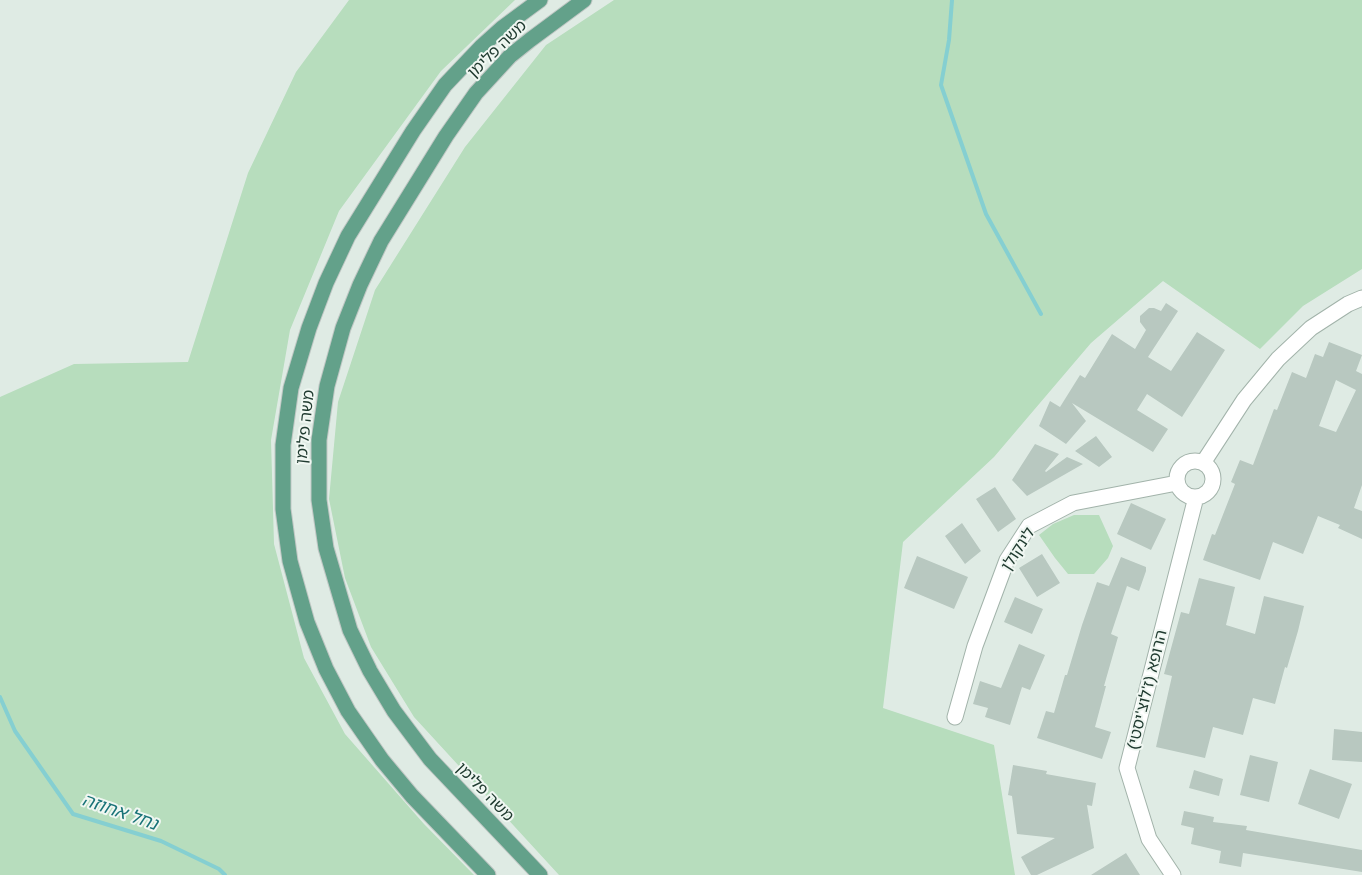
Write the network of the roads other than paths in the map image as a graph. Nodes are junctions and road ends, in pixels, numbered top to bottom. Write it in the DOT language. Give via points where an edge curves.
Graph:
graph roads {
  1 [pos="540,0"];
  2 [pos="584,0"];
  3 [pos="1362,298"];
  4 [pos="1203,463"];
  5 [pos="1178,482"];
  6 [pos="1196,497"];
  7 [pos="955,717"];
  8 [pos="488,875"];
  9 [pos="540,875"];
  10 [pos="1173,875"];
  1 -- 8 [label="main road, משה פלימן" via="502,28 445,85 413,130 348,236 304,342 291,388 283,445 283,509 290,561 326,669 348,711 382,760"];
  2 -- 9 [label="main road, משה פלימן" via="510,56 476,94 381,241 343,328 327,386 319,440 319,500 326,548 350,630 370,671 394,711 430,759"];
  3 -- 4 [label="street" via="1311,328 1278,359 1244,400"];
  4 -- 5 [label="street" via="1184,466 1177,476"];
  4 -- 6 [label="street" via="1211,472 1212,485 1207,493"];
  5 -- 6 [label="street" via="1184,493"];
  5 -- 7 [label="street, לינקולן" via="1073,503 1029,526 1007,560 975,646"];
  6 -- 10 [label="street, הרופא (ז'לוצ'יסטי)" via="1127,768 1150,839"];
}
